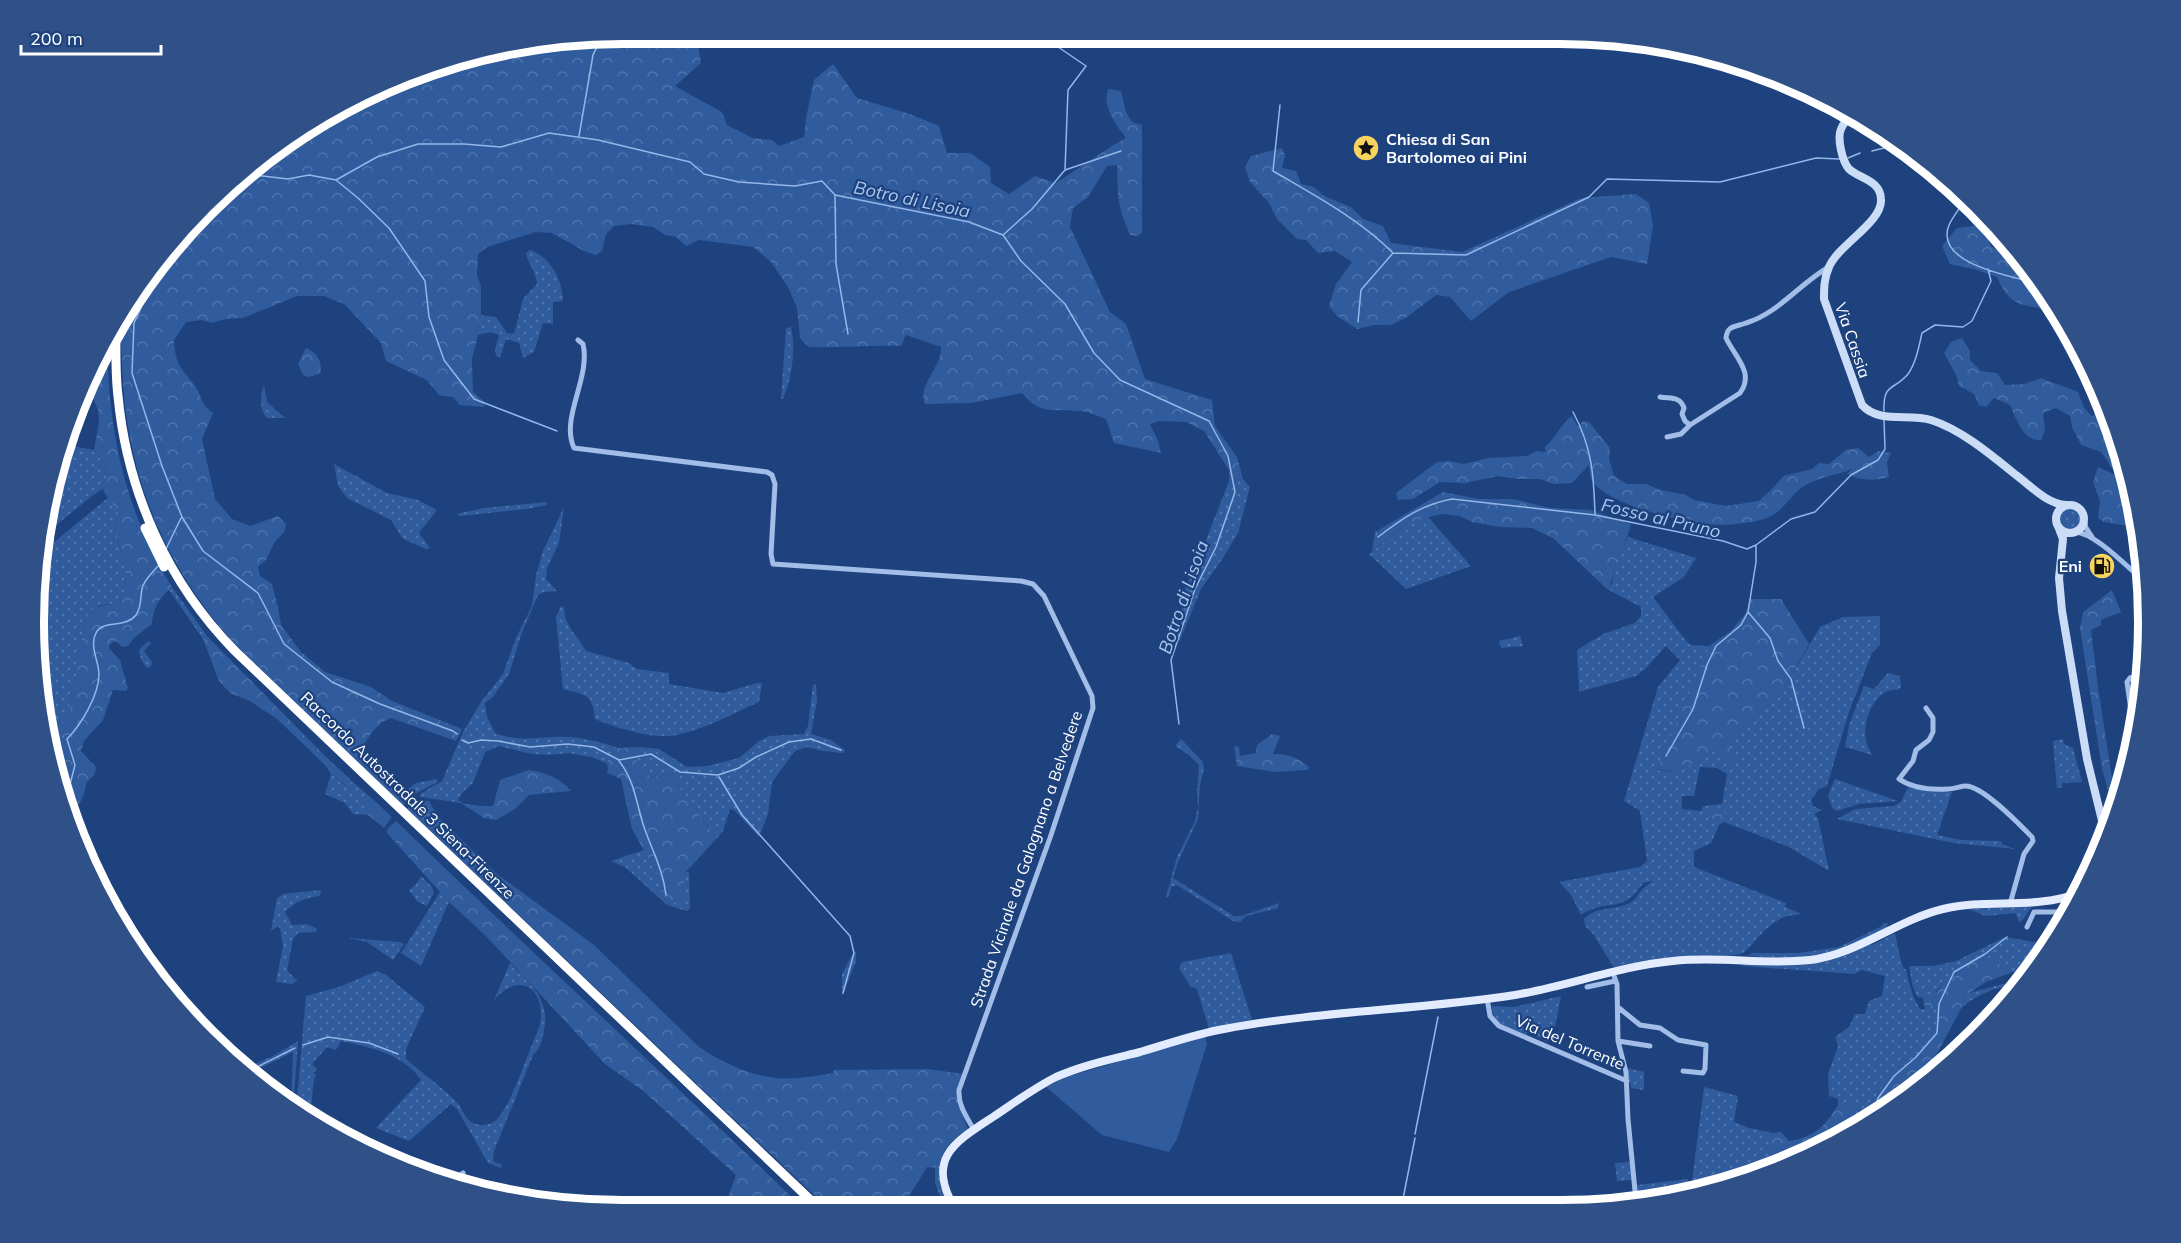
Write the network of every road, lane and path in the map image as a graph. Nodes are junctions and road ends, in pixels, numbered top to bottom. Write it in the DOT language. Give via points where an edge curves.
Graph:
graph roads {
  1 [pos="1847,120"];
  2 [pos="1829,267"];
  3 [pos="578,340"];
  4 [pos="116,341"];
  5 [pos="112,350"];
  6 [pos="1660,397"];
  7 [pos="1690,424"];
  8 [pos="1666,437"];
  9 [pos="2045,497"];
  10 [pos="2066,505"];
  11 [pos="2084,519"];
  12 [pos="2057,522"];
  13 [pos="2073,532"];
  14 [pos="2095,540"];
  15 [pos="2062,551"];
  16 [pos="2135,574"];
  17 [pos="2135,676"];
  18 [pos="1926,708"];
  19 [pos="2131,709"];
  20 [pos="2102,820"];
  21 [pos="2069,894"];
  22 [pos="2010,904"];
  23 [pos="2059,912"];
  24 [pos="2028,927"];
  25 [pos="1614,977"];
  26 [pos="1587,987"];
  27 [pos="1487,998"];
  28 [pos="1619,1008"];
  29 [pos="1618,1041"];
  30 [pos="1650,1046"];
  31 [pos="1683,1071"];
  32 [pos="1627,1082"];
  33 [pos="974,1130"];
  34 [pos="463,1173"];
  35 [pos="459,1176"];
  36 [pos="1635,1195"];
  37 [pos="803,1200"];
  38 [pos="811,1200"];
  39 [pos="950,1200"];
  1 -- 2 [label="main road, Via Cassia" via="1840,133 1844,161 1850,170 1874,183 1881,204"];
  2 -- 7 [label="street" via="1779,306 1726,331 1726,338 1747,375 1745,387"];
  2 -- 9 [label="main road, Via Cassia" via="1824,299 1858,396 1869,412 1941,424"];
  3 -- 33 [label="street, Strada Vicinale da Galognano a Belvedere" via="583,344 585,365 572,419 574,448 767,472 775,484 773,564 1022,581 1044,596 1092,696 1093,708 959,1090 958,1099"];
  4 -- 38 [label="highway, Raccordo Autostradale 3 Siena-Firenze" via="120,416 139,495 166,558 207,620"];
  5 -- 37 [label="highway, Raccordo Autostradale 3 Siena-Firenze" via="114,408 130,486 157,555 208,629"];
  6 -- 7 [label="street" via="1677,398"];
  7 -- 8 [label="street" via="1681,434"];
  9 -- 10 [label="main road, Via Cassia"];
  9 -- 12 [label="main road, Via Cassia"];
  10 -- 11 [label="main road, Via Cassia" via="2079,508"];
  10 -- 12 [label="main road" via="2059,510"];
  11 -- 13 [label="main road, Via Cassia" via="2080,529"];
  11 -- 14 [label="street, Via Cassia"];
  12 -- 13 [label="main road, Via Cassia" via="2066,532"];
  12 -- 15 [label="main road, Via Cassia"];
  13 -- 14 [label="street, Via Cassia"];
  13 -- 15 [label="main road, Via Cassia"];
  14 -- 16 [label="street, Via Cassia"];
  15 -- 20 [label="main road, Via Cassia" via="2062,611 2085,747"];
  17 -- 19 [label="street" via="2127,682"];
  18 -- 22 [label="street" via="1933,718 1933,732 1916,750 1899,779 1931,789 1968,786 1999,805 2032,837"];
  21 -- 22 [label="main road"];
  22 -- 25 [label="main road" via="1966,905 1928,913 1852,948 1812,960 1663,962"];
  23 -- 24 [label="street" via="2034,912"];
  25 -- 26 [label="street"];
  25 -- 27 [label="main road"];
  25 -- 28 [label="street"];
  27 -- 32 [label="street, Via del Torrente" via="1490,1016 1499,1026"];
  27 -- 33 [label="main road" via="1209,1032 1065,1074 1032,1090"];
  28 -- 29 [label="street"];
  28 -- 31 [label="street" via="1640,1025 1660,1028 1678,1040 1706,1046 1702,1073"];
  29 -- 30 [label="street"];
  29 -- 32 [label="street"];
  32 -- 36 [label="street"];
  33 -- 39 [label="main road" via="953,1144 943,1163 942,1176"];
  34 -- 35 [label="street"];
}
